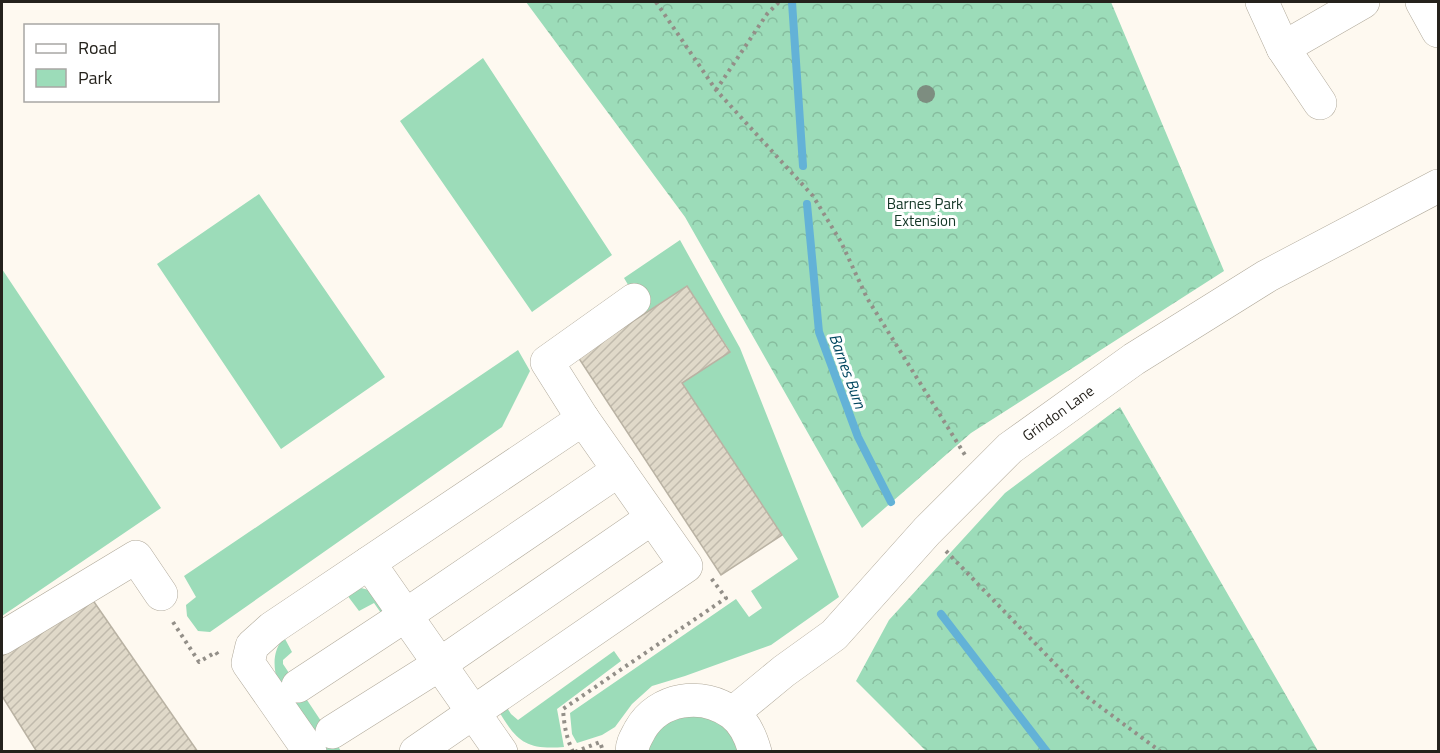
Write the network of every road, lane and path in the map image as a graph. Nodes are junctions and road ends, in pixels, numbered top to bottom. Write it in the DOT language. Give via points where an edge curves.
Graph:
graph roads {
  1 [pos="656,2"];
  2 [pos="778,2"];
  3 [pos="1262,2"];
  4 [pos="1363,2"];
  5 [pos="1422,2"];
  6 [pos="1438,31"];
  7 [pos="1284,48"];
  8 [pos="716,90"];
  9 [pos="1320,103"];
  10 [pos="1438,186"];
  11 [pos="634,300"];
  12 [pos="583,419"];
  13 [pos="619,470"];
  14 [pos="979,479"];
  15 [pos="652,518"];
  16 [pos="927,531"];
  17 [pos="369,562"];
  18 [pos="161,594"];
  19 [pos="406,615"];
  20 [pos="2,638"];
  21 [pos="440,664"];
  22 [pos="298,686"];
  23 [pos="474,712"];
  24 [pos="733,714"];
  25 [pos="321,742"];
  26 [pos="620,747"];
  27 [pos="416,752"];
  28 [pos="501,752"];
  29 [pos="574,752"];
  30 [pos="755,752"];
  31 [pos="1161,752"];
  1 -- 8 [label="path"];
  2 -- 8 [label="path"];
  3 -- 7 [label="street"];
  4 -- 7 [label="street"];
  5 -- 6 [label="street"];
  7 -- 9 [label="street"];
  8 -- 14 [label="path" via="813,196 841,242 867,298"];
  10 -- 14 [label="street, Grindon Lane" via="1268,276 1134,359 1010,448"];
  11 -- 12 [label="street" via="541,354"];
  12 -- 13 [label="street"];
  12 -- 17 [label="street"];
  13 -- 15 [label="street"];
  13 -- 19 [label="street"];
  14 -- 16 [label="street, Grindon Lane"];
  15 -- 21 [label="street"];
  15 -- 23 [label="street" via="686,566"];
  16 -- 24 [label="street, Grindon Lane" via="834,635"];
  16 -- 31 [label="path" via="1086,696"];
  17 -- 19 [label="street"];
  17 -- 25 [label="street" via="252,646 248,663"];
  18 -- 20 [label="street" via="136,557"];
  19 -- 21 [label="street"];
  19 -- 22 [label="street"];
  21 -- 23 [label="street"];
  21 -- 25 [label="street"];
  23 -- 27 [label="street"];
  23 -- 28 [label="street"];
  24 -- 26 [label="street" via="716,703 693,699 667,705"];
  24 -- 30 [label="street" via="749,733"];
  26 -- 29 [label="path"];
}
